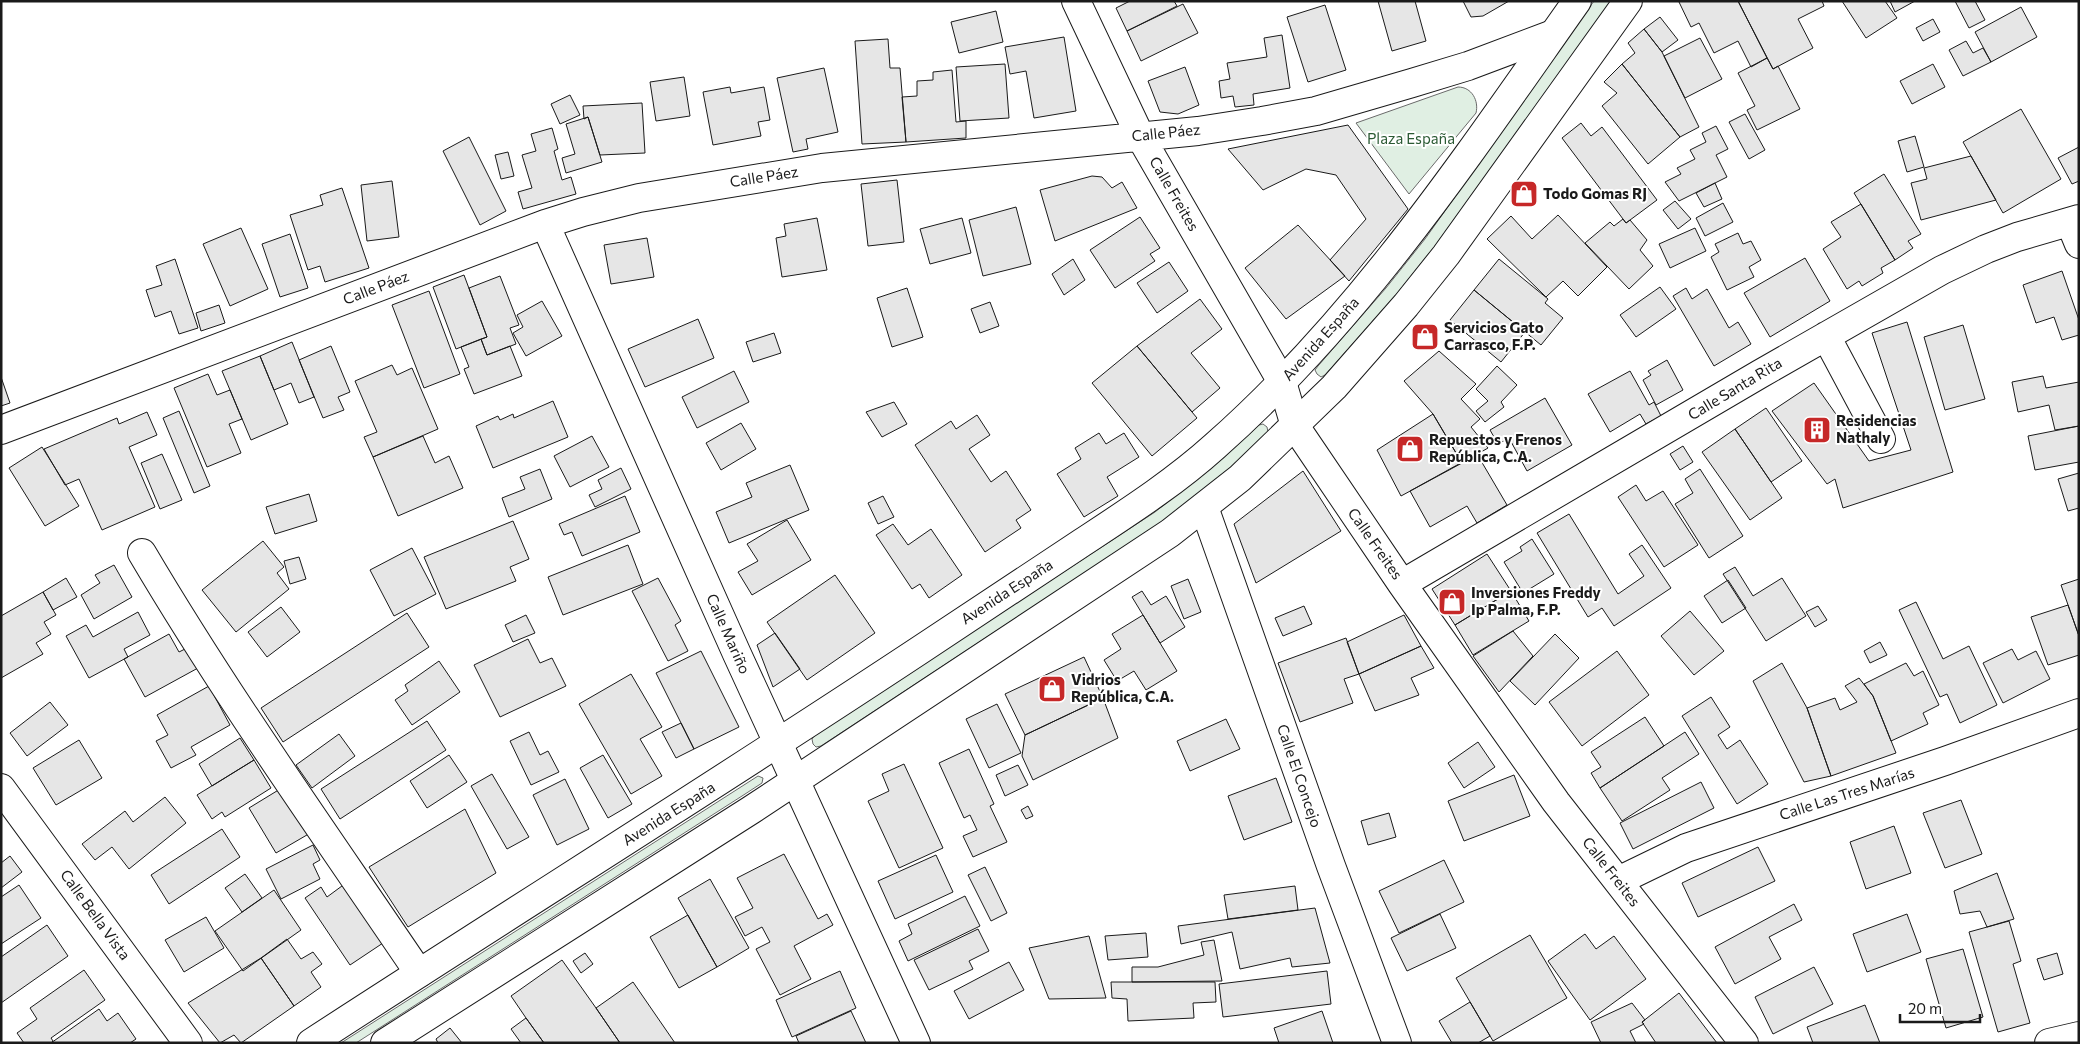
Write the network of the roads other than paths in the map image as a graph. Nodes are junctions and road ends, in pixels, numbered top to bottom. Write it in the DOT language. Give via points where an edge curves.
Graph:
graph roads {
  1 [pos="1076,1"];
  2 [pos="1576,1"];
  3 [pos="1628,1"];
  4 [pos="1553,34"];
  5 [pos="1140,136"];
  6 [pos="545,224"];
  7 [pos="2076,228"];
  8 [pos="1826,336"];
  9 [pos="1282,382"];
  10 [pos="1295,426"];
  11 [pos="1,430"];
  12 [pos="1881,439"];
  13 [pos="1204,507"];
  14 [pos="142,553"];
  15 [pos="1402,584"];
  16 [pos="2079,713"];
  17 [pos="778,744"];
  18 [pos="794,780"];
  19 [pos="1,788"];
  20 [pos="1618,881"];
  21 [pos="419,973"];
  22 [pos="2079,1036"];
  23 [pos="188,1043"];
  24 [pos="311,1043"];
  25 [pos="386,1043"];
  26 [pos="916,1043"];
  27 [pos="1397,1043"];
  28 [pos="1744,1043"];
  29 [pos="2049,1043"];
  1 -- 5 [label="street, Calle Freites"];
  2 -- 4 [label="street, Avenida España"];
  3 -- 10 [label="street" via="1440,262 1334,387"];
  4 -- 5 [label="street, Calle Páez" via="1468,66 1316,110 1198,131"];
  4 -- 9 [label="street, Avenida España" via="1414,230 1375,279"];
  5 -- 6 [label="street, Calle Páez" via="822,168 639,198"];
  5 -- 9 [label="street, Calle Freites"];
  6 -- 11 [label="street, Calle Páez"];
  6 -- 17 [label="street, Calle Mariño"];
  7 -- 8 [label="street, Calle Santa Rita" via="2017,237 1986,249 1942,270"];
  8 -- 12 [label="street"];
  8 -- 15 [label="street, Calle Santa Rita"];
  9 -- 10 [label="street, Calle Freites"];
  9 -- 17 [label="street, Avenida España" via="1214,448 1147,500"];
  10 -- 13 [label="street"];
  10 -- 15 [label="street, Calle Freites"];
  13 -- 18 [label="street" via="1170,533"];
  13 -- 27 [label="street, Calle El Concejo"];
  14 -- 21 [label="street" via="227,689"];
  15 -- 20 [label="street, Calle Freites" via="1556,802"];
  16 -- 20 [label="street, Calle Las Tres Marías" via="1686,848"];
  17 -- 18 [label="street, Calle Mariño"];
  17 -- 21 [label="street, Avenida España"];
  18 -- 25 [label="street"];
  18 -- 26 [label="street, Calle Mariño"];
  19 -- 23 [label="street, Calle Bella Vista"];
  20 -- 28 [label="street, Calle Freites"];
  21 -- 24 [label="street, Avenida España"];
  22 -- 29 [label="street"];
}
